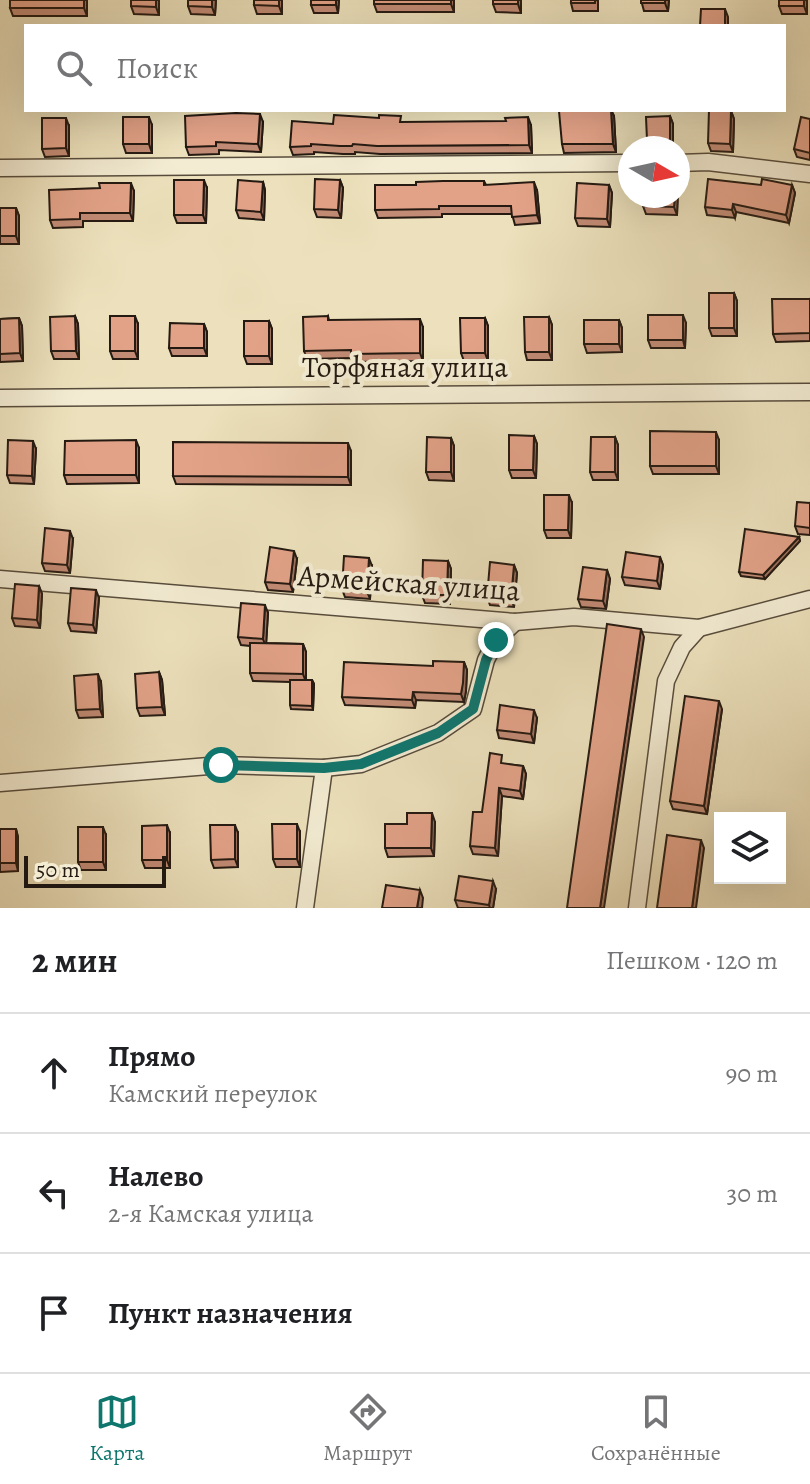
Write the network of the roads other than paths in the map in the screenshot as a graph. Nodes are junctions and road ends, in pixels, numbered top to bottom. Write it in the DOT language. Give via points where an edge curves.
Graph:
graph roads {
  1 [pos="618,163"];
  2 [pos="690,163"];
  3 [pos="0,168"];
  4 [pos="810,174"];
  5 [pos="810,392"];
  6 [pos="0,398"];
  7 [pos="0,579"];
  8 [pos="810,599"];
  9 [pos="515,622"];
  10 [pos="699,628"];
  11 [pos="324,768"];
  12 [pos="0,783"];
  13 [pos="305,908"];
  14 [pos="637,908"];
  1 -- 3 [label="street"];
  2 -- 4 [label="street"];
  5 -- 6 [label="street, Торфяная улица"];
  7 -- 9 [label="street, Армейская улица"];
  8 -- 10 [label="street, Армейская улица"];
  9 -- 10 [label="street, Армейская улица" via="574,617"];
  9 -- 11 [label="street" via="496,640 486,660 473,709 438,733 374,759"];
  10 -- 14 [label="street" via="682,647 666,681"];
  11 -- 12 [label="street" via="221,765"];
  11 -- 13 [label="street"];
}
